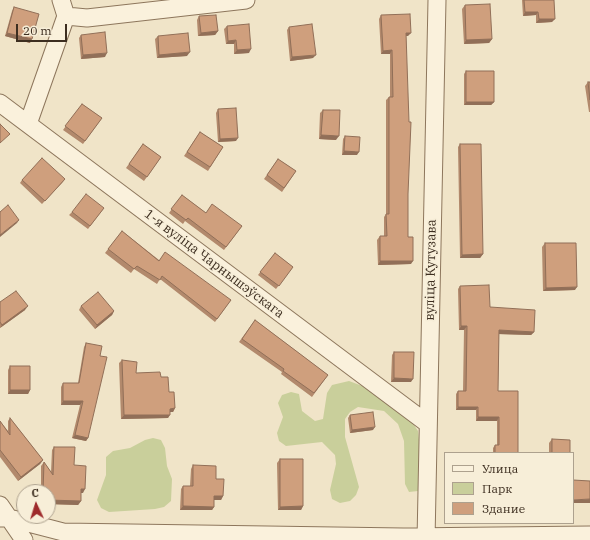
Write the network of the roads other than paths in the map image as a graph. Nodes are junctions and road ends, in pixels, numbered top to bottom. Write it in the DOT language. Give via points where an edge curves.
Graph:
graph roads {
  1 [pos="61,0"];
  2 [pos="246,0"];
  3 [pos="437,0"];
  4 [pos="66,16"];
  5 [pos="0,103"];
  6 [pos="28,124"];
  7 [pos="428,424"];
  8 [pos="3,514"];
  9 [pos="590,535"];
  10 [pos="426,538"];
  11 [pos="24,540"];
  1 -- 4 [label="street"];
  2 -- 4 [label="street" via="87,18"];
  3 -- 7 [label="street, вуліца Кутузава"];
  4 -- 6 [label="street"];
  5 -- 6 [label="street, 1-я вуліца Чарнышэўскага"];
  6 -- 7 [label="street, 1-я вуліца Чарнышэўскага"];
  7 -- 10 [label="street, вуліца Кутузава"];
  8 -- 10 [label="street" via="63,532"];
  8 -- 11 [label="street"];
  9 -- 10 [label="street"];
}
